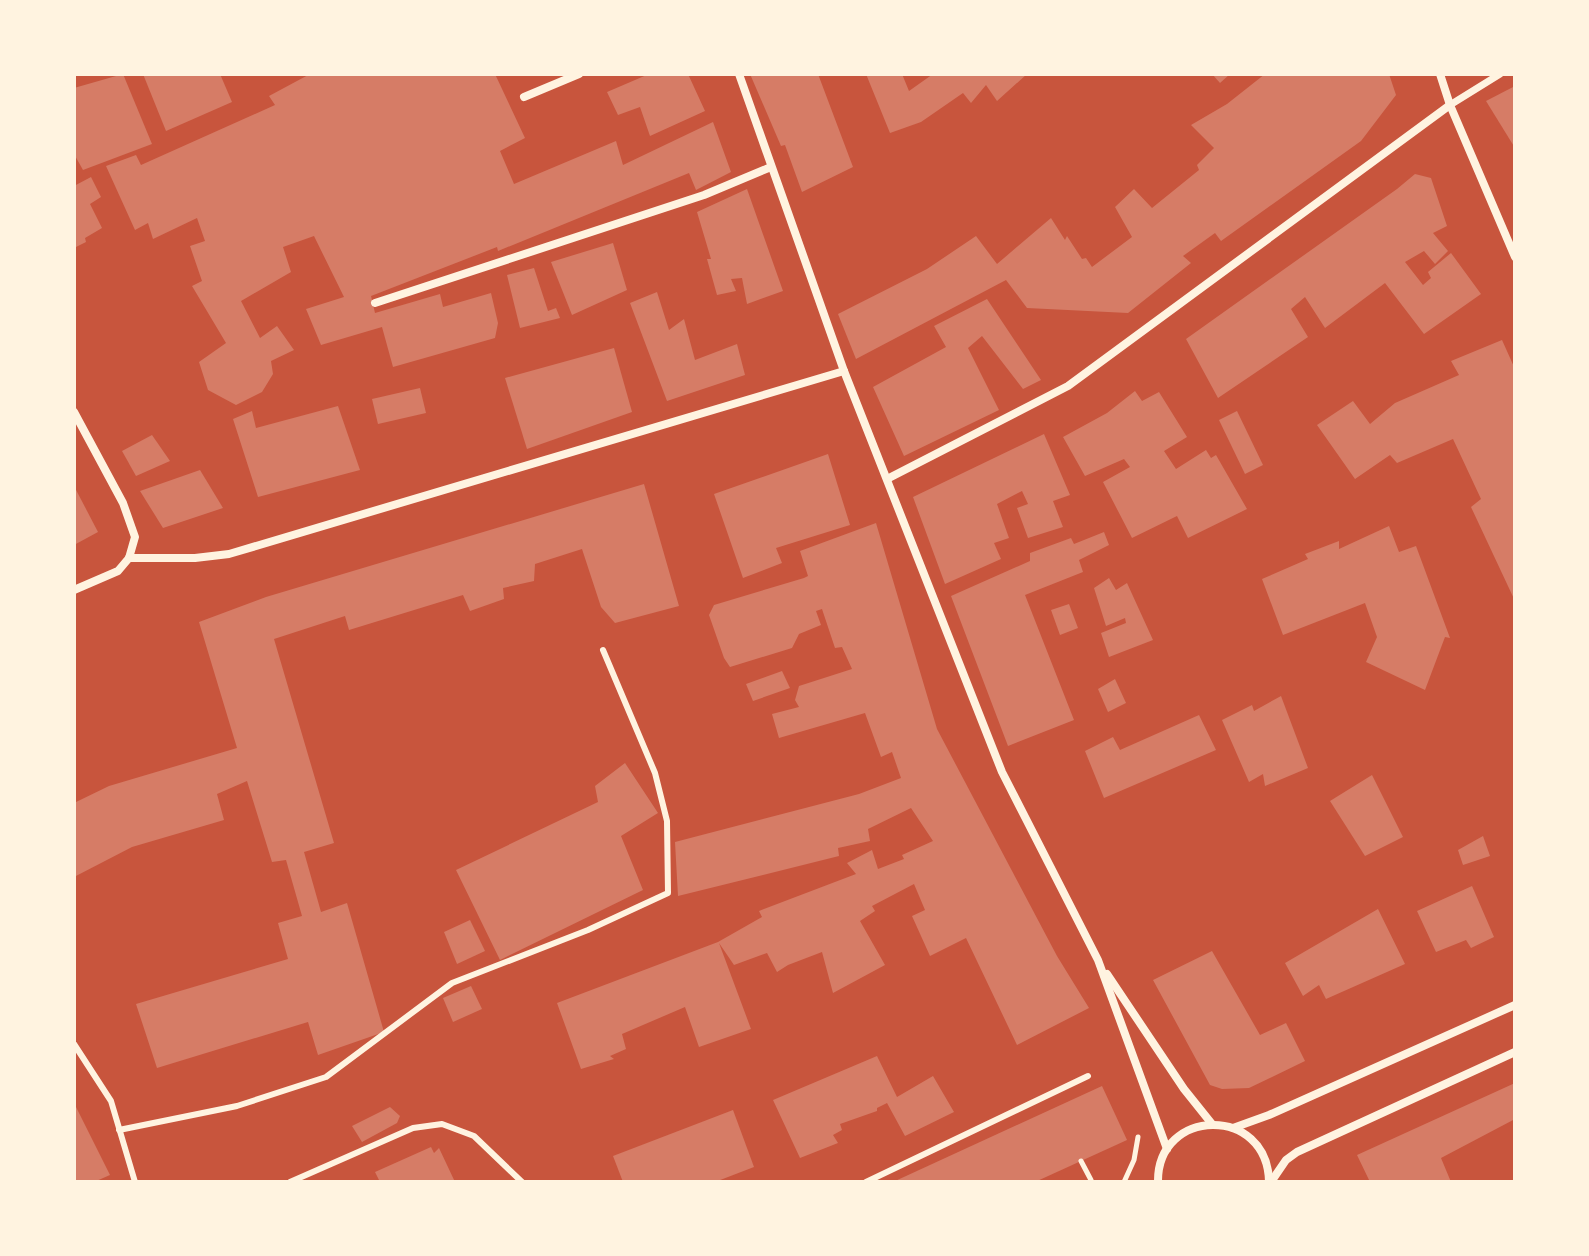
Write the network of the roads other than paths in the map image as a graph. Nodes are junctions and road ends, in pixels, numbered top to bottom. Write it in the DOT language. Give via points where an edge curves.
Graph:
graph roads {
  1 [pos="579,74"];
  2 [pos="739,74"];
  3 [pos="1440,74"];
  4 [pos="1500,74"];
  5 [pos="524,97"];
  6 [pos="1450,105"];
  7 [pos="771,167"];
  8 [pos="1515,257"];
  9 [pos="375,303"];
  10 [pos="844,371"];
  11 [pos="74,412"];
  12 [pos="887,479"];
  13 [pos="129,558"];
  14 [pos="74,590"];
  15 [pos="603,650"];
  16 [pos="1098,960"];
  17 [pos="1515,1005"];
  18 [pos="74,1044"];
  19 [pos="1515,1052"];
  20 [pos="1088,1076"];
  21 [pos="1212,1124"];
  22 [pos="1233,1128"];
  23 [pos="119,1130"];
  24 [pos="1167,1149"];
  25 [pos="1159,1167"];
  26 [pos="135,1182"];
  27 [pos="290,1182"];
  28 [pos="522,1182"];
  29 [pos="866,1182"];
  30 [pos="1152,1182"];
  31 [pos="1158,1182"];
  32 [pos="1270,1182"];
  1 -- 5 [label="street"];
  2 -- 7 [label="street"];
  3 -- 6 [label="street"];
  4 -- 6 [label="street"];
  6 -- 8 [label="street"];
  6 -- 12 [label="street" via="1068,386"];
  7 -- 9 [label="street" via="704,195"];
  7 -- 10 [label="street"];
  10 -- 12 [label="street"];
  10 -- 13 [label="street" via="229,554"];
  11 -- 13 [label="street" via="133,529"];
  12 -- 16 [label="street" via="1002,772"];
  13 -- 14 [label="street" via="110,576"];
  15 -- 23 [label="lane" via="655,773 667,821 668,893 452,983 326,1077 237,1106"];
  16 -- 21 [label="street"];
  16 -- 24 [label="street"];
  17 -- 22 [label="street"];
  18 -- 23 [label="lane" via="111,1101"];
  19 -- 32 [label="street" via="1297,1152"];
  20 -- 29 [label="lane"];
  21 -- 22 [label="street"];
  21 -- 24 [label="street" via="1192,1128"];
  22 -- 32 [label="street" via="1261,1151"];
  23 -- 26 [label="lane"];
  24 -- 25 [label="street"];
  25 -- 30 [label="street"];
  25 -- 31 [label="street"];
  27 -- 28 [label="lane" via="413,1128 442,1124 474,1136"];
}
